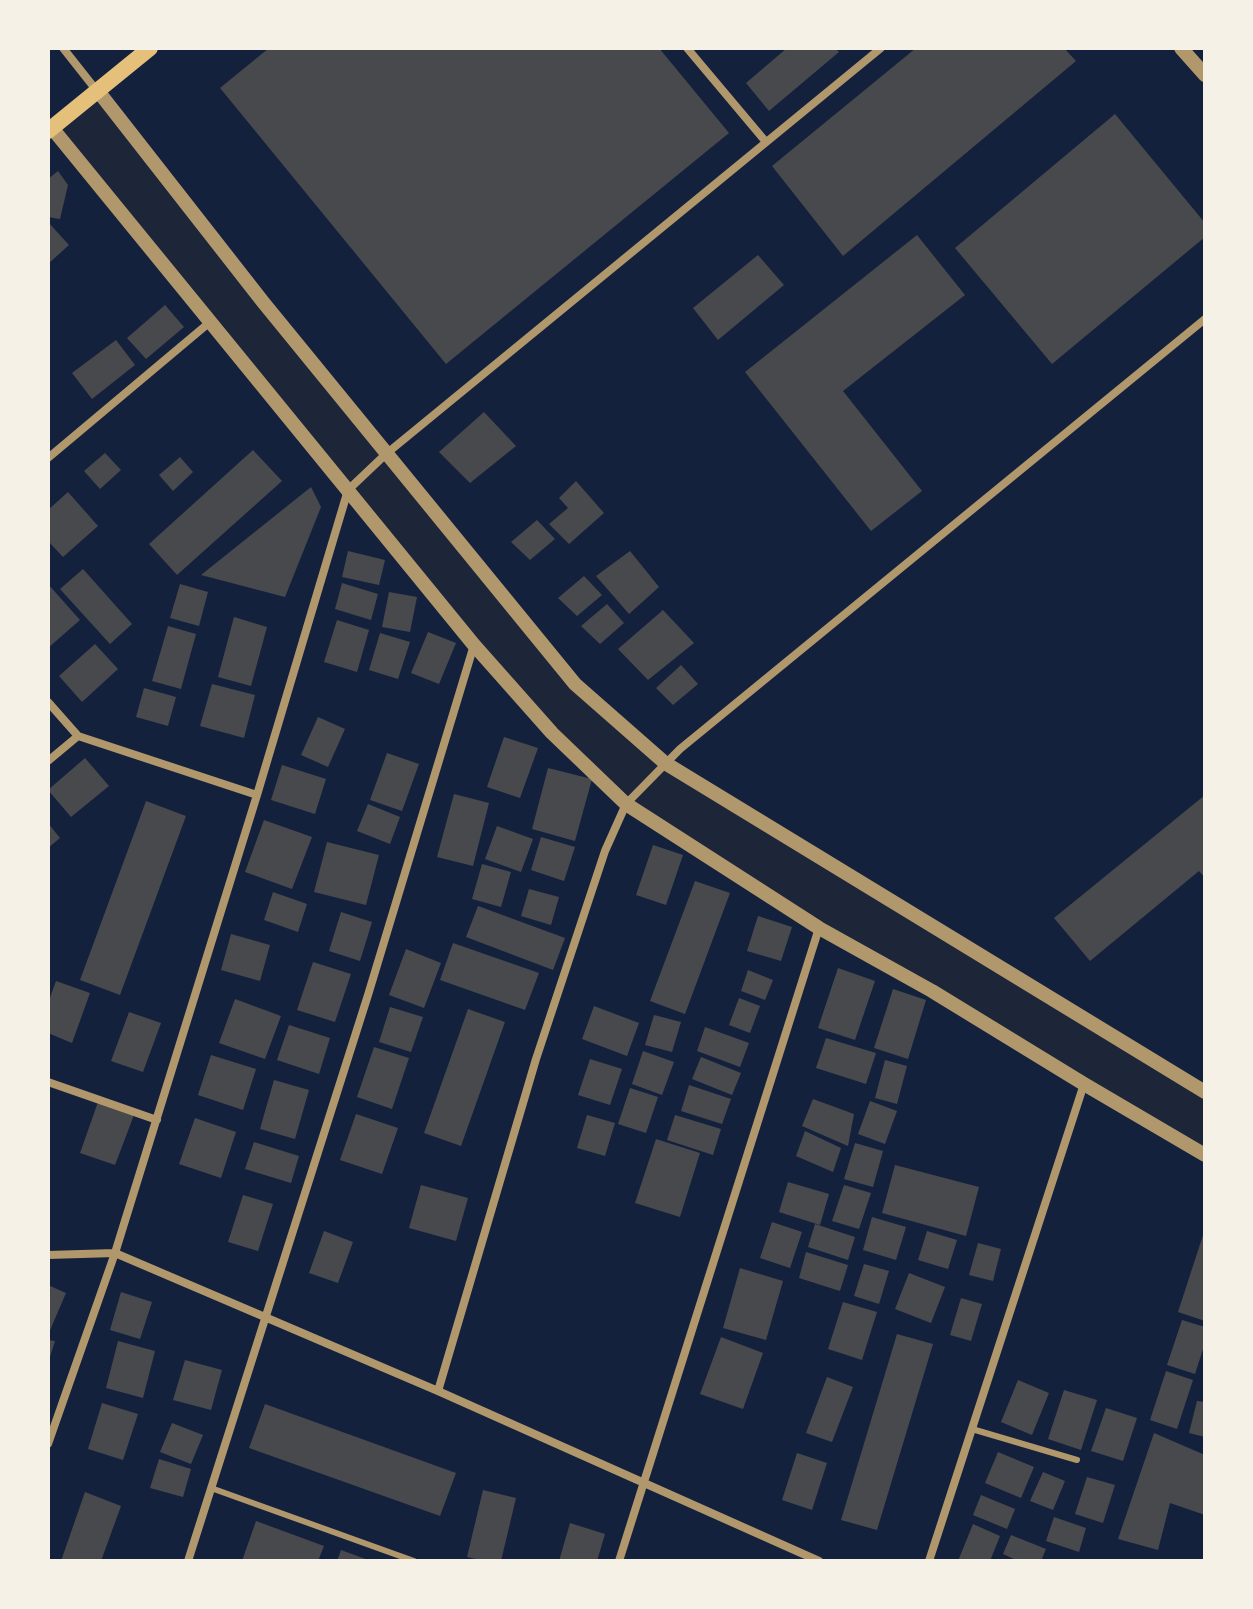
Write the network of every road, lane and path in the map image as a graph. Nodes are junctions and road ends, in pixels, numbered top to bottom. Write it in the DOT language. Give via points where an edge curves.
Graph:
graph roads {
  1 [pos="63,48"];
  2 [pos="150,48"];
  3 [pos="687,48"];
  4 [pos="881,48"];
  5 [pos="1181,48"];
  6 [pos="1205,75"];
  7 [pos="98,91"];
  8 [pos="50,129"];
  9 [pos="766,142"];
  10 [pos="1205,319"];
  11 [pos="210,322"];
  12 [pos="386,454"];
  13 [pos="48,458"];
  14 [pos="348,490"];
  15 [pos="474,645"];
  16 [pos="48,702"];
  17 [pos="78,736"];
  18 [pos="48,761"];
  19 [pos="665,763"];
  20 [pos="257,795"];
  21 [pos="626,804"];
  22 [pos="819,928"];
  23 [pos="48,1082"];
  24 [pos="1084,1084"];
  25 [pos="1205,1092"];
  26 [pos="157,1120"];
  27 [pos="1205,1155"];
  28 [pos="115,1253"];
  29 [pos="48,1255"];
  30 [pos="266,1317"];
  31 [pos="438,1391"];
  32 [pos="972,1429"];
  33 [pos="48,1444"];
  34 [pos="1077,1460"];
  35 [pos="644,1481"];
  36 [pos="211,1488"];
  37 [pos="188,1561"];
  38 [pos="414,1561"];
  39 [pos="619,1561"];
  40 [pos="819,1561"];
  41 [pos="929,1561"];
  1 -- 7 [label="street"];
  2 -- 7 [label="main road"];
  3 -- 9 [label="street"];
  4 -- 9 [label="street"];
  5 -- 6 [label="street"];
  7 -- 8 [label="main road"];
  7 -- 12 [label="street"];
  8 -- 11 [label="street"];
  9 -- 12 [label="street"];
  10 -- 19 [label="street"];
  11 -- 13 [label="street"];
  11 -- 14 [label="street"];
  12 -- 14 [label="street"];
  12 -- 19 [label="street" via="575,684"];
  14 -- 15 [label="street"];
  14 -- 20 [label="street"];
  15 -- 21 [label="street" via="552,733"];
  15 -- 30 [label="street"];
  16 -- 17 [label="street"];
  17 -- 18 [label="street"];
  17 -- 20 [label="street"];
  19 -- 21 [label="street"];
  19 -- 25 [label="street"];
  20 -- 26 [label="street"];
  21 -- 22 [label="street"];
  21 -- 31 [label="street" via="605,851 536,1059"];
  22 -- 24 [label="street"];
  22 -- 35 [label="street"];
  23 -- 26 [label="street"];
  24 -- 27 [label="street"];
  24 -- 32 [label="street"];
  26 -- 28 [label="street"];
  28 -- 29 [label="street"];
  28 -- 30 [label="street"];
  28 -- 33 [label="street"];
  30 -- 31 [label="street"];
  30 -- 36 [label="street"];
  31 -- 35 [label="street"];
  32 -- 34 [label="lane"];
  32 -- 41 [label="street"];
  35 -- 39 [label="street"];
  35 -- 40 [label="street"];
  36 -- 37 [label="street"];
  36 -- 38 [label="lane"];
}
